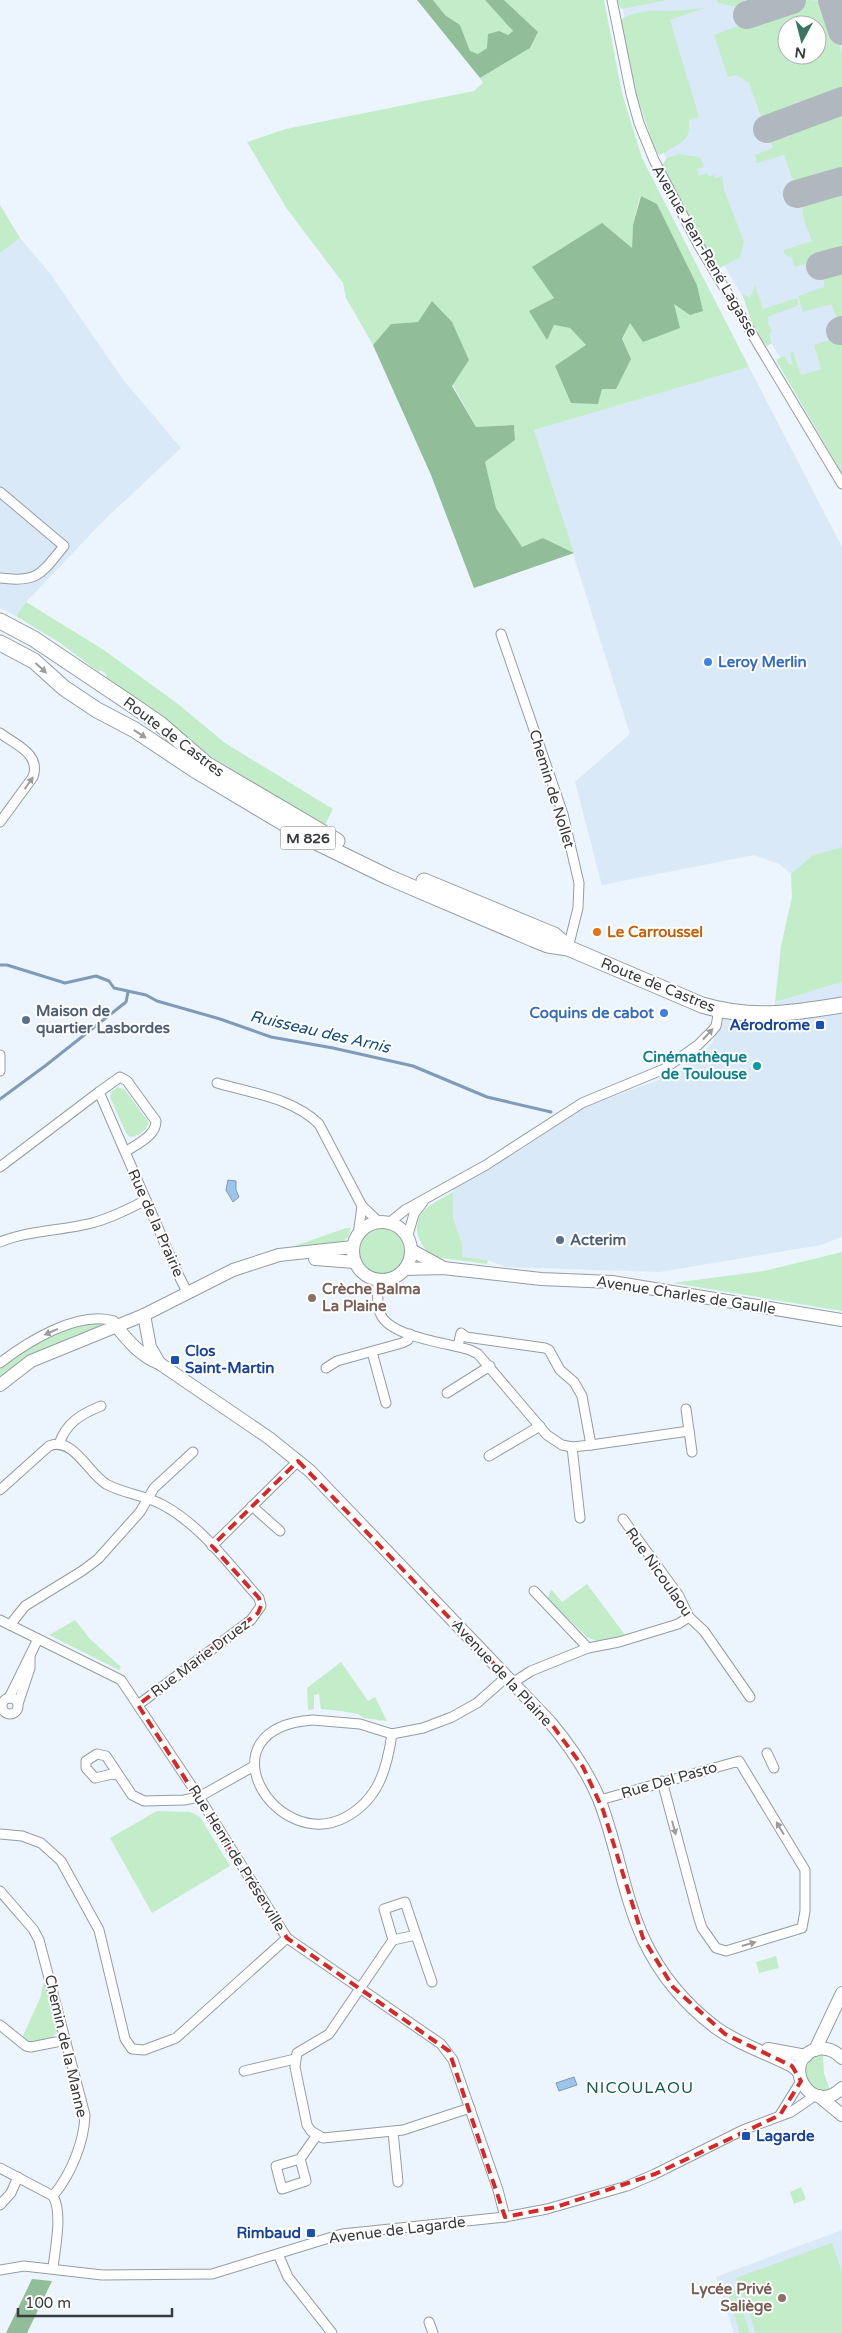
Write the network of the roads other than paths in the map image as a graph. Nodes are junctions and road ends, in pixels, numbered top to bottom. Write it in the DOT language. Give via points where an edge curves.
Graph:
graph roads {
  1 [pos="612,0"];
  2 [pos="842,484"];
  3 [pos="0,492"];
  4 [pos="0,578"];
  5 [pos="0,621"];
  6 [pos="501,634"];
  7 [pos="0,643"];
  8 [pos="0,733"];
  9 [pos="0,822"];
  10 [pos="568,948"];
  11 [pos="842,995"];
  12 [pos="842,1005"];
  13 [pos="719,1010"];
  14 [pos="780,1014"];
  15 [pos="0,1055"];
  16 [pos="0,1071"];
  17 [pos="217,1083"];
  18 [pos="99,1092"];
  19 [pos="126,1152"];
  20 [pos="0,1167"];
  21 [pos="425,1199"];
  22 [pos="146,1200"];
  23 [pos="362,1206"];
  24 [pos="384,1223"];
  25 [pos="358,1235"];
  26 [pos="0,1242"];
  27 [pos="409,1244"];
  28 [pos="353,1247"];
  29 [pos="355,1262"];
  30 [pos="443,1268"];
  31 [pos="405,1269"];
  32 [pos="378,1280"];
  33 [pos="188,1294"];
  34 [pos="144,1315"];
  35 [pos="841,1319"];
  36 [pos="117,1327"];
  37 [pos="410,1334"];
  38 [pos="458,1346"];
  39 [pos="372,1352"];
  40 [pos="0,1363"];
  41 [pos="159,1363"];
  42 [pos="490,1366"];
  43 [pos="326,1368"];
  44 [pos="0,1386"];
  45 [pos="447,1393"];
  46 [pos="386,1403"];
  47 [pos="101,1406"];
  48 [pos="686,1409"];
  49 [pos="540,1426"];
  50 [pos="689,1432"];
  51 [pos="59,1444"];
  52 [pos="591,1445"];
  53 [pos="572,1447"];
  54 [pos="193,1452"];
  55 [pos="692,1452"];
  56 [pos="489,1456"];
  57 [pos="298,1461"];
  58 [pos="0,1490"];
  59 [pos="148,1497"];
  60 [pos="252,1506"];
  61 [pos="580,1518"];
  62 [pos="623,1519"];
  63 [pos="280,1531"];
  64 [pos="212,1546"];
  65 [pos="534,1591"];
  66 [pos="689,1617"];
  67 [pos="0,1620"];
  68 [pos="10,1625"];
  69 [pos="38,1639"];
  70 [pos="588,1648"];
  71 [pos="30,1655"];
  72 [pos="510,1680"];
  73 [pos="750,1696"];
  74 [pos="10,1698"];
  75 [pos="18,1704"];
  76 [pos="138,1705"];
  77 [pos="392,1734"];
  78 [pos="767,1753"];
  79 [pos="254,1766"];
  80 [pos="774,1768"];
  81 [pos="118,1775"];
  82 [pos="662,1781"];
  83 [pos="199,1797"];
  84 [pos="600,1800"];
  85 [pos="0,1834"];
  86 [pos="0,1891"];
  87 [pos="416,1935"];
  88 [pos="287,1938"];
  89 [pos="393,1940"];
  90 [pos="432,1982"];
  91 [pos="360,1989"];
  92 [pos="842,1994"];
  93 [pos="0,2025"];
  94 [pos="66,2040"];
  95 [pos="753,2047"];
  96 [pos="811,2053"];
  97 [pos="842,2058"];
  98 [pos="295,2059"];
  99 [pos="244,2071"];
  100 [pos="800,2077"];
  101 [pos="842,2088"];
  102 [pos="817,2096"];
  103 [pos="470,2108"];
  104 [pos="780,2115"];
  105 [pos="842,2115"];
  106 [pos="394,2132"];
  107 [pos="317,2135"];
  108 [pos="300,2160"];
  109 [pos="0,2168"];
  110 [pos="18,2177"];
  111 [pos="398,2182"];
  112 [pos="53,2196"];
  113 [pos="0,2205"];
  114 [pos="504,2217"];
  115 [pos="278,2254"];
  116 [pos="53,2268"];
  117 [pos="0,2270"];
  118 [pos="429,2322"];
  119 [pos="332,2333"];
  120 [pos="432,2333"];
  1 -- 2 [label="street, Avenue Jean-René Lagasse" via="631,94 654,160 698,244"];
  3 -- 4 [label="street" via="64,546 35,576 15,581"];
  5 -- 10 [label="main road, Route de Castres / M 826" via="34,638 160,724 206,764 309,827 379,861 554,935"];
  6 -- 10 [label="street, Chemin de Nollet" via="560,804 579,883 578,908"];
  7 -- 10 [label="main road, Route de Castres / M 826, one-way" via="34,661 64,688 97,710 135,730 194,770 312,840 379,873 533,939"];
  9 -- 8 [label="street, one-way" via="36,768 30,754"];
  10 -- 13 [label="main road, Route de Castres / M 826"];
  11 -- 14 [label="main road, Route de Castres / M 826"];
  12 -- 14 [label="main road, Route de Castres / M 826"];
  13 -- 14 [label="main road, Route de Castres / M 826" via="750,1015"];
  21 -- 13 [label="street, one-way" via="486,1165 582,1103 664,1069 712,1031"];
  15 -- 16 [label="street"];
  17 -- 23 [label="street" via="292,1105 312,1117"];
  18 -- 19 [label="street, Rue de la Prairie"];
  18 -- 19 [label="street, Rue de la Prairie" via="117,1078 124,1079 155,1117 154,1132"];
  18 -- 20 [label="street"];
  19 -- 22 [label="street, Rue de la Prairie"];
  21 -- 24 [label="street"];
  21 -- 27 [label="street" via="414,1214"];
  22 -- 26 [label="street" via="105,1219 27,1233"];
  22 -- 33 [label="street, Rue de la Prairie"];
  23 -- 24 [label="street"];
  23 -- 25 [label="street"];
  24 -- 25 [label="street" via="365,1228"];
  24 -- 27 [label="street" via="401,1229"];
  25 -- 28 [label="street"];
  27 -- 30 [label="street, Avenue Charles de Gaulle"];
  27 -- 31 [label="street" via="410,1261"];
  28 -- 29 [label="street"];
  28 -- 33 [label="street" via="279,1255 233,1270"];
  29 -- 32 [label="street" via="364,1274"];
  29 -- 33 [label="street" via="322,1259 286,1262"];
  30 -- 31 [label="street, Avenue Charles de Gaulle"];
  30 -- 35 [label="street, Avenue Charles de Gaulle" via="541,1279 612,1282"];
  31 -- 32 [label="street" via="392,1279"];
  32 -- 37 [label="street" via="381,1316 392,1327"];
  33 -- 34 [label="street"];
  34 -- 36 [label="street"];
  34 -- 41 [label="street" via="150,1347"];
  36 -- 40 [label="street, one-way" via="114,1321 98,1319 50,1332"];
  36 -- 41 [label="street, Avenue de la Plaine" via="128,1341 149,1359"];
  36 -- 44 [label="street" via="31,1361"];
  37 -- 38 [label="street"];
  37 -- 39 [label="street" via="402,1343"];
  38 -- 42 [label="street" via="478,1354"];
  38 -- 52 [label="street" via="461,1334 549,1350 560,1370 574,1382 582,1396"];
  39 -- 43 [label="street" via="337,1360"];
  39 -- 46 [label="street"];
  41 -- 57 [label="street, Avenue de la Plaine"];
  42 -- 45 [label="street"];
  42 -- 49 [label="street"];
  47 -- 51 [label="street" via="73,1421"];
  48 -- 50 [label="street"];
  49 -- 53 [label="street" via="554,1441"];
  49 -- 56 [label="street"];
  50 -- 52 [label="street"];
  50 -- 55 [label="street"];
  51 -- 58 [label="street" via="49,1446"];
  51 -- 59 [label="street, Rue Marie Druez" via="68,1446 104,1483"];
  52 -- 53 [label="street"];
  53 -- 61 [label="street"];
  54 -- 59 [label="street"];
  57 -- 60 [label="street"];
  57 -- 72 [label="street, Avenue de la Plaine"];
  59 -- 64 [label="street, Rue Marie Druez" via="188,1520"];
  59 -- 68 [label="street" via="140,1512 98,1559 25,1606"];
  60 -- 63 [label="street"];
  60 -- 64 [label="street"];
  62 -- 66 [label="street, Rue Nicoulaou" via="680,1596"];
  64 -- 76 [label="street, Rue Marie Druez" via="259,1598 262,1606 251,1620"];
  65 -- 70 [label="street"];
  66 -- 70 [label="street" via="678,1624"];
  66 -- 73 [label="street, Rue Nicoulaou" via="704,1630"];
  67 -- 68 [label="street, Rue Henri de Préserville"];
  68 -- 69 [label="street, Rue Henri de Préserville"];
  69 -- 71 [label="street"];
  69 -- 76 [label="street, Rue Henri de Préserville" via="121,1680"];
  70 -- 72 [label="street" via="518,1680"];
  71 -- 74 [label="street"];
  71 -- 75 [label="street" via="30,1668"];
  72 -- 77 [label="street" via="502,1681 477,1703 452,1718"];
  72 -- 84 [label="street, Avenue de la Plaine" via="569,1745"];
  74 -- 75 [label="street"];
  74 -- 75 [label="street" via="2,1703 4,1713 14,1713"];
  76 -- 83 [label="street, Rue Henri de Préserville"];
  77 -- 79 [label="street" via="344,1721 290,1722 266,1736 257,1750"];
  77 -- 79 [label="street" via="386,1768 378,1786 361,1807 338,1821 312,1824 288,1816 268,1798"];
  78 -- 80 [label="street"];
  79 -- 83 [label="street"];
  81 -- 83 [label="street" via="132,1795 144,1802"];
  82 -- 82 [label="street, Rue Del Pasto, one-way" via="702,1928 716,1948 726,1950 802,1928 805,1870 739,1761"];
  82 -- 84 [label="street, Rue Del Pasto"];
  83 -- 88 [label="street, Rue Henri de Préserville"];
  84 -- 95 [label="street, Avenue de la Plaine" via="635,1917 651,1955 673,1986 704,2018 725,2034"];
  85 -- 88 [label="street" via="22,1836 41,1843 61,1861 99,1930 125,2039 132,2048 144,2050 176,2038"];
  86 -- 94 [label="street, Chemin de la Manne" via="39,1940"];
  87 -- 89 [label="street"];
  87 -- 89 [label="street" via="405,1902 384,1909"];
  87 -- 90 [label="street"];
  88 -- 91 [label="street, Rue Henri de Préserville"];
  89 -- 91 [label="street"];
  91 -- 98 [label="street" via="329,2034 304,2047"];
  91 -- 103 [label="street, Rue Henri de Préserville" via="448,2051"];
  92 -- 96 [label="street"];
  93 -- 94 [label="street" via="26,2046"];
  94 -- 112 [label="street, Chemin de la Manne" via="85,2115 85,2127 68,2174"];
  95 -- 96 [label="street, Avenue de la Plaine"];
  95 -- 100 [label="street, Avenue de la Plaine" via="792,2066"];
  96 -- 97 [label="street, Avenue de la Plaine" via="831,2050"];
  96 -- 100 [label="street" via="800,2065"];
  98 -- 99 [label="street"];
  98 -- 107 [label="street" via="307,2124"];
  100 -- 102 [label="street, Avenue de la Plaine" via="807,2090"];
  100 -- 104 [label="street"];
  101 -- 102 [label="street" via="831,2095"];
  102 -- 104 [label="street, Avenue de Lagarde"];
  102 -- 105 [label="street"];
  103 -- 106 [label="street"];
  103 -- 114 [label="street, Rue Henri de Préserville"];
  104 -- 114 [label="street, Avenue de Lagarde" via="627,2186 547,2209"];
  106 -- 107 [label="street" via="332,2139"];
  106 -- 111 [label="street"];
  107 -- 108 [label="street"];
  109 -- 110 [label="street"];
  110 -- 112 [label="street"];
  110 -- 113 [label="street" via="11,2193"];
  112 -- 116 [label="street" via="58,2212"];
  114 -- 115 [label="street, Avenue de Lagarde" via="342,2234"];
  115 -- 116 [label="street, Avenue de Lagarde" via="205,2275 102,2275"];
  115 -- 119 [label="street" via="288,2277"];
  116 -- 117 [label="street, Avenue de Lagarde" via="17,2266"];
  118 -- 120 [label="street"];
}
